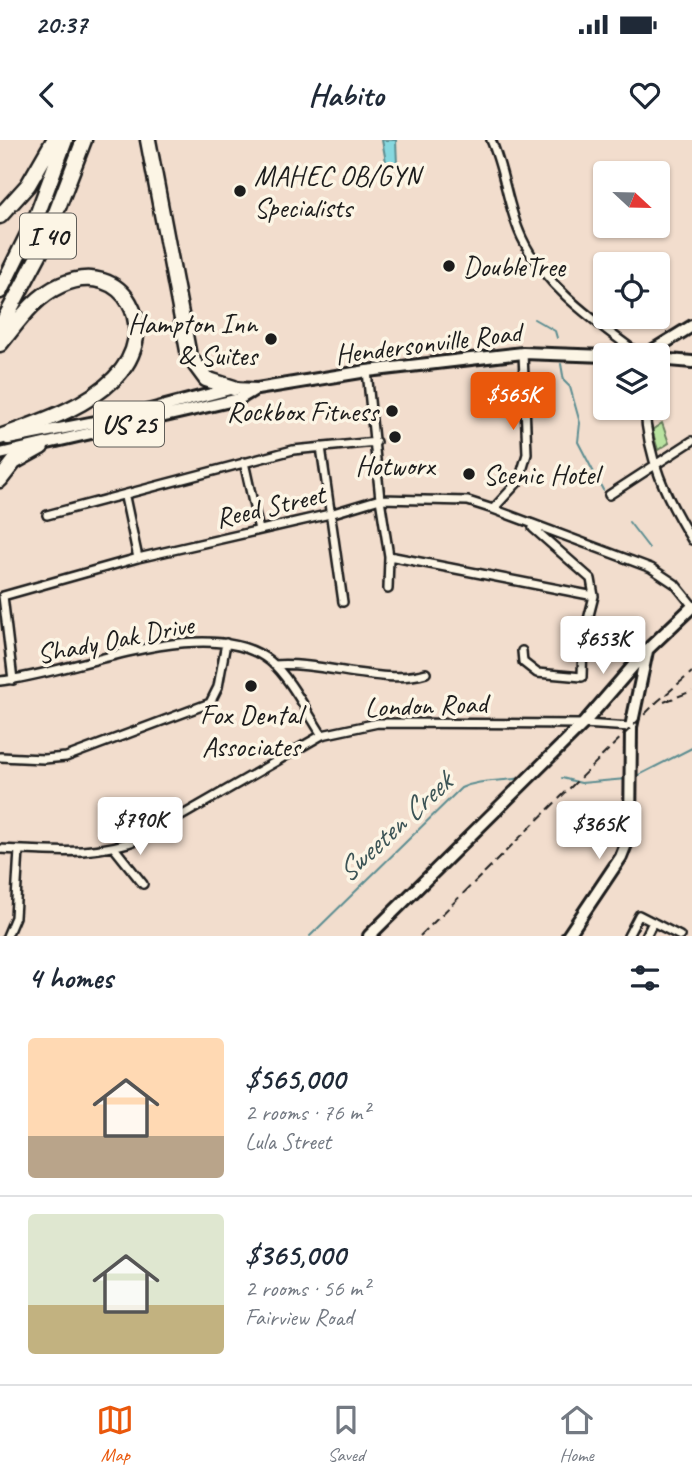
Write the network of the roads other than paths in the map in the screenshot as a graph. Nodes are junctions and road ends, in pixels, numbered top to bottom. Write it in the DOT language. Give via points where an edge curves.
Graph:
graph roads {
  1 [pos="54,140"];
  2 [pos="65,140"];
  3 [pos="84,140"];
  4 [pos="148,140"];
  5 [pos="491,140"];
  6 [pos="0,216"];
  7 [pos="0,290"];
  8 [pos="692,326"];
  9 [pos="0,328"];
  10 [pos="626,343"];
  11 [pos="663,343"];
  12 [pos="0,344"];
  13 [pos="523,353"];
  14 [pos="593,356"];
  15 [pos="670,360"];
  16 [pos="692,362"];
  17 [pos="367,371"];
  18 [pos="234,388"];
  19 [pos="257,389"];
  20 [pos="646,420"];
  21 [pos="0,438"];
  22 [pos="692,441"];
  23 [pos="376,442"];
  24 [pos="41,447"];
  25 [pos="321,447"];
  26 [pos="0,454"];
  27 [pos="244,462"];
  28 [pos="655,465"];
  29 [pos="0,480"];
  30 [pos="609,495"];
  31 [pos="125,496"];
  32 [pos="380,499"];
  33 [pos="493,509"];
  34 [pos="330,514"];
  35 [pos="47,515"];
  36 [pos="530,525"];
  37 [pos="259,530"];
  38 [pos="691,536"];
  39 [pos="389,556"];
  40 [pos="138,558"];
  41 [pos="388,589"];
  42 [pos="594,596"];
  43 [pos="343,602"];
  44 [pos="692,606"];
  45 [pos="226,643"];
  46 [pos="647,650"];
  47 [pos="522,651"];
  48 [pos="274,665"];
  49 [pos="426,673"];
  50 [pos="13,680"];
  51 [pos="0,681"];
  52 [pos="583,724"];
  53 [pos="631,727"];
  54 [pos="323,735"];
  55 [pos="0,757"];
  56 [pos="0,849"];
  57 [pos="115,849"];
  58 [pos="19,850"];
  59 [pos="143,884"];
  60 [pos="653,922"];
  61 [pos="7,936"];
  62 [pos="369,936"];
  63 [pos="568,936"];
  64 [pos="628,936"];
  65 [pos="646,936"];
  66 [pos="680,936"];
  1 -- 6 [label="highway" via="28,185"];
  2 -- 7 [label="highway, I 40" via="36,218"];
  3 -- 9 [label="highway, I 40" via="43,249"];
  4 -- 18 [label="highway" via="189,356 206,379"];
  5 -- 10 [label="street" via="513,215 536,261 580,308"];
  8 -- 11 [label="main road"];
  12 -- 21 [label="highway" via="30,306 70,281 98,281 118,290 137,320 132,355 103,389 61,414"];
  13 -- 14 [label="main road, Hendersonville Road / US 25"];
  13 -- 17 [label="main road, Hendersonville Road / US 25"];
  13 -- 33 [label="street" via="527,454 519,481"];
  15 -- 16 [label="main road"];
  17 -- 19 [label="main road, Hendersonville Road / US 25"];
  17 -- 23 [label="street"];
  18 -- 19 [label="main road, Hendersonville Road / US 25"];
  18 -- 21 [label="main road, Hendersonville Road / US 25" via="98,422"];
  19 -- 24 [label="main road, Hendersonville Road / US 25" via="239,399"];
  20 -- 28 [label="street"];
  22 -- 28 [label="street"];
  23 -- 25 [label="street"];
  23 -- 32 [label="street"];
  24 -- 26 [label="main road, Hendersonville Road / US 25"];
  24 -- 29 [label="highway" via="14,462"];
  25 -- 27 [label="street"];
  25 -- 34 [label="street"];
  27 -- 31 [label="street"];
  27 -- 37 [label="street"];
  28 -- 30 [label="street"];
  28 -- 38 [label="street" via="671,507"];
  31 -- 35 [label="street"];
  31 -- 40 [label="street"];
  32 -- 33 [label="street, Reed Street" via="468,501"];
  32 -- 34 [label="street, Reed Street"];
  32 -- 39 [label="street"];
  33 -- 36 [label="street, Reed Street"];
  34 -- 37 [label="street, Reed Street"];
  34 -- 43 [label="street"];
  36 -- 42 [label="street" via="591,579"];
  36 -- 44 [label="street, Reed Street" via="651,568 675,584"];
  37 -- 40 [label="street, Reed Street"];
  39 -- 41 [label="street"];
  39 -- 42 [label="street"];
  40 -- 50 [label="street, Reed Street" via="4,596"];
  42 -- 47 [label="street" via="583,639 582,677 537,673 523,662"];
  44 -- 46 [label="main road"];
  45 -- 48 [label="street, Shady Oak Drive" via="251,650"];
  45 -- 50 [label="street, Shady Oak Drive" via="187,641"];
  45 -- 55 [label="street" via="218,687 210,703 66,757"];
  46 -- 52 [label="main road"];
  46 -- 53 [label="main road"];
  48 -- 49 [label="street" via="299,663 403,677"];
  48 -- 54 [label="street, Shady Oak Drive"];
  50 -- 51 [label="street, Shady Oak Drive"];
  52 -- 53 [label="street, London Road"];
  52 -- 54 [label="street, London Road" via="377,723"];
  52 -- 62 [label="main road"];
  53 -- 63 [label="main road" via="632,818 626,845"];
  54 -- 57 [label="street, London Road"];
  56 -- 58 [label="street, London Road"];
  57 -- 58 [label="street, London Road" via="85,853"];
  57 -- 59 [label="street"];
  58 -- 61 [label="street" via="15,917"];
  60 -- 64 [label="street" via="639,915"];
  60 -- 65 [label="street"];
  60 -- 66 [label="street"];
}
